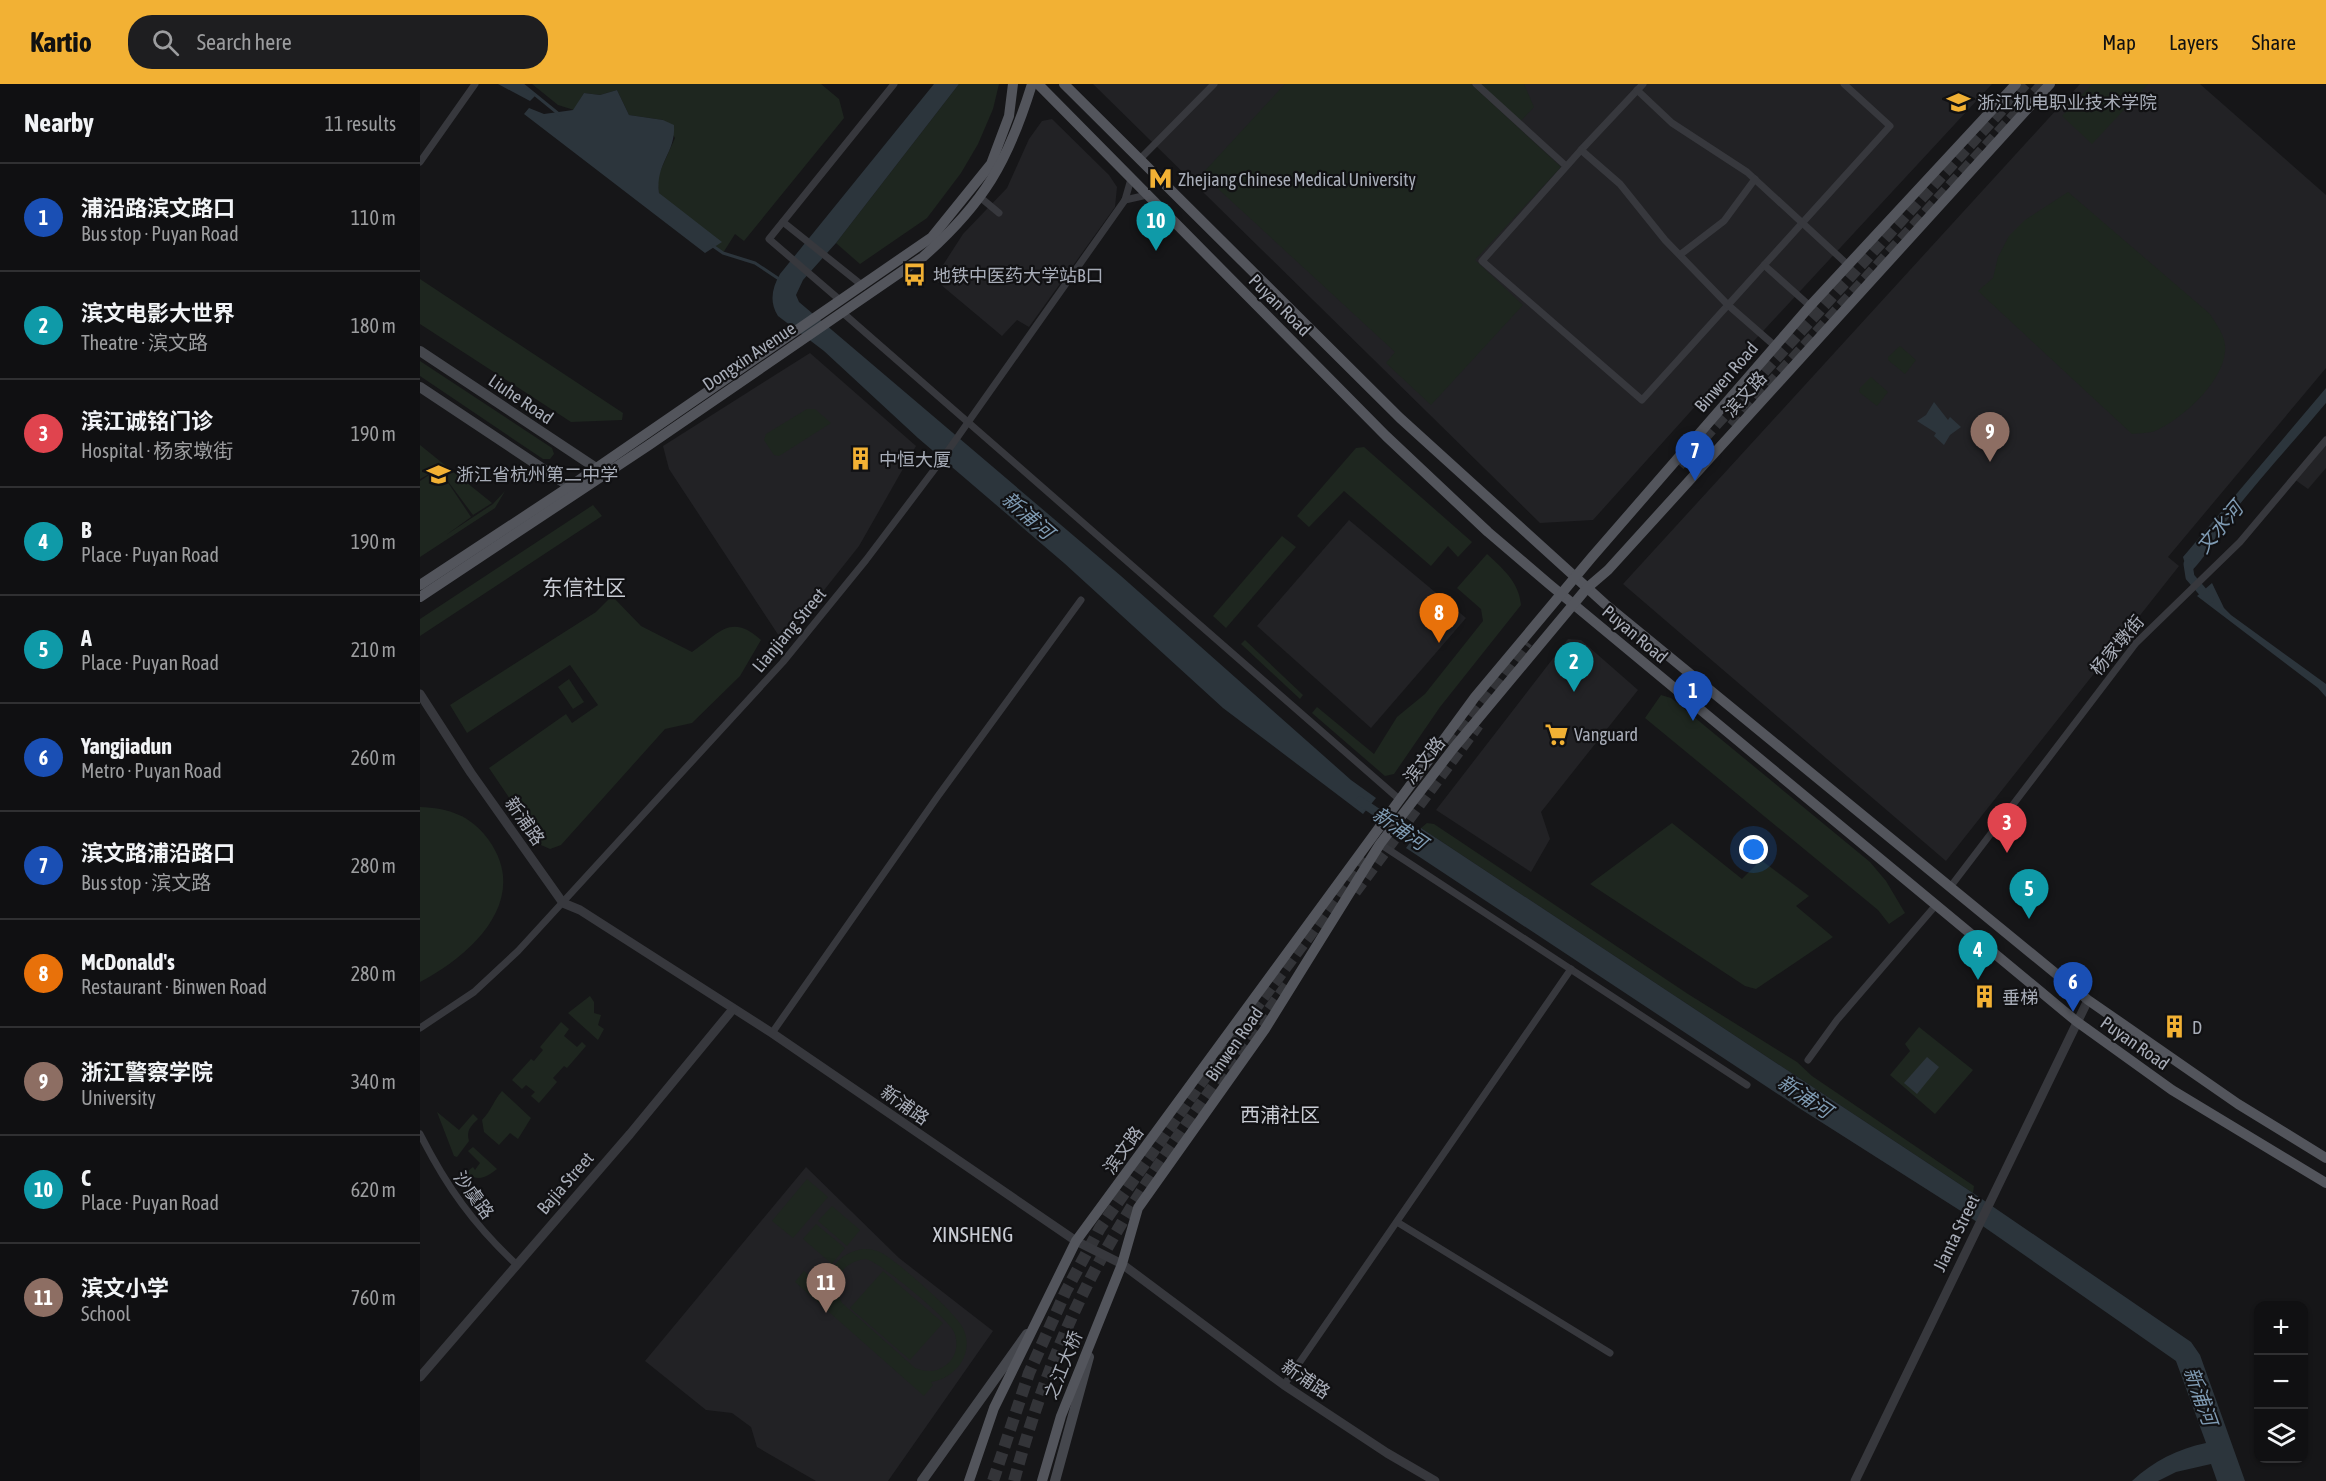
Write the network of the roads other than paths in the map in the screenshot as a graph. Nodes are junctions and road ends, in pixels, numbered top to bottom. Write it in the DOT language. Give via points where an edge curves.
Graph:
graph roads {
  1 [pos="475,84"];
  2 [pos="894,84"];
  3 [pos="1013,84"];
  4 [pos="1032,84"];
  5 [pos="1038,84"];
  6 [pos="1064,84"];
  7 [pos="1214,84"];
  8 [pos="1476,84"];
  9 [pos="1643,84"];
  10 [pos="1844,84"];
  11 [pos="2016,84"];
  12 [pos="2050,84"];
  13 [pos="1637,90"];
  14 [pos="1581,150"];
  15 [pos="1140,159"];
  16 [pos="420,162"];
  17 [pos="1566,166"];
  18 [pos="1131,179"];
  19 [pos="1755,179"];
  20 [pos="1147,195"];
  21 [pos="981,198"];
  22 [pos="1125,200"];
  23 [pos="999,213"];
  24 [pos="783,222"];
  25 [pos="1802,224"];
  26 [pos="1681,254"];
  27 [pos="1848,265"];
  28 [pos="1764,266"];
  29 [pos="863,287"];
  30 [pos="1728,305"];
  31 [pos="1810,306"];
  32 [pos="842,307"];
  33 [pos="826,318"];
  34 [pos="1775,346"];
  35 [pos="420,351"];
  36 [pos="420,387"];
  37 [pos="965,425"];
  38 [pos="2326,440"];
  39 [pos="600,471"];
  40 [pos="574,489"];
  41 [pos="1575,576"];
  42 [pos="420,585"];
  43 [pos="1587,588"];
  44 [pos="1560,594"];
  45 [pos="420,597"];
  46 [pos="1081,600"];
  47 [pos="1573,604"];
  48 [pos="420,694"];
  49 [pos="1407,788"];
  50 [pos="1399,800"];
  51 [pos="1376,840"];
  52 [pos="1951,886"];
  53 [pos="563,903"];
  54 [pos="1936,905"];
  55 [pos="1571,969"];
  56 [pos="2088,1000"];
  57 [pos="733,1009"];
  58 [pos="2076,1021"];
  59 [pos="420,1028"];
  60 [pos="772,1034"];
  61 [pos="1808,1060"];
  62 [pos="1747,1085"];
  63 [pos="420,1134"];
  64 [pos="2326,1158"];
  65 [pos="2326,1183"];
  66 [pos="1397,1221"];
  67 [pos="1077,1241"];
  68 [pos="1122,1264"];
  69 [pos="517,1265"];
  70 [pos="1049,1294"];
  71 [pos="1099,1320"];
  72 [pos="1610,1353"];
  73 [pos="420,1377"];
  74 [pos="1284,1385"];
  75 [pos="922,1481"];
  76 [pos="969,1481"];
  77 [pos="1042,1481"];
  78 [pos="1055,1481"];
  79 [pos="1435,1481"];
  80 [pos="1855,1481"];
  1 -- 16 [label="street"];
  2 -- 24 [label="street"];
  3 -- 29 [label="main road, Dongxin Avenue" via="1002,136 991,164 974,188 932,237"];
  4 -- 21 [label="main road, Dongxin Avenue" via="1010,150"];
  5 -- 18 [label="main road, Puyan Road"];
  6 -- 15 [label="main road, Puyan Road"];
  7 -- 15 [label="street"];
  8 -- 17 [label="street"];
  9 -- 13 [label="street"];
  10 -- 25 [label="street" via="1890,126"];
  11 -- 27 [label="main road, Binwen Road"];
  12 -- 43 [label="main road, 滨文路" via="1608,570"];
  13 -- 14 [label="street"];
  13 -- 19 [label="street" via="1672,123"];
  14 -- 17 [label="street"];
  14 -- 26 [label="street" via="1620,184"];
  15 -- 41 [label="main road, Puyan Road" via="1400,418"];
  17 -- 30 [label="street" via="1482,261 1642,400"];
  18 -- 20 [label="main road, Puyan Road"];
  18 -- 22 [label="street, Lianjiang Street"];
  19 -- 25 [label="street"];
  19 -- 26 [label="street" via="1724,221"];
  20 -- 22 [label="street"];
  20 -- 44 [label="main road, Puyan Road" via="1386,436"];
  21 -- 23 [label="street"];
  21 -- 32 [label="main road, Dongxin Avenue" via="923,257"];
  22 -- 37 [label="street, Lianjiang Street"];
  24 -- 29 [label="street"];
  24 -- 32 [label="street" via="769,239"];
  25 -- 27 [label="street"];
  25 -- 28 [label="street"];
  26 -- 30 [label="street"];
  27 -- 31 [label="main road, Binwen Road"];
  28 -- 30 [label="street"];
  28 -- 31 [label="street"];
  29 -- 32 [label="main road, Dongxin Avenue"];
  30 -- 34 [label="street"];
  31 -- 34 [label="main road, Binwen Road"];
  32 -- 33 [label="main road, Dongxin Avenue"];
  32 -- 37 [label="street"];
  33 -- 39 [label="main road, Dongxin Avenue" via="804,339"];
  33 -- 39 [label="main road, Dongxin Avenue" via="792,334"];
  34 -- 41 [label="main road, Binwen Road"];
  35 -- 39 [label="main road, Liuhe Road"];
  36 -- 40 [label="main road"];
  37 -- 50 [label="street"];
  37 -- 53 [label="street, Lianjiang Street" via="866,560 783,662"];
  38 -- 52 [label="street, 杨家墩街" via="2240,542 2136,643"];
  39 -- 40 [label="main road, Dongxin Avenue"];
  40 -- 42 [label="main road, Dongxin Avenue"];
  40 -- 45 [label="main road, Dongxin Avenue"];
  41 -- 43 [label="main road, Puyan Road"];
  41 -- 44 [label="main road, Binwen Road"];
  43 -- 47 [label="main road, 滨文路"];
  43 -- 52 [label="main road, Puyan Road"];
  44 -- 47 [label="main road, Puyan Road"];
  44 -- 49 [label="main road, Binwen Road"];
  46 -- 60 [label="street"];
  47 -- 51 [label="main road, 滨文路" via="1411,803"];
  47 -- 54 [label="main road, Puyan Road"];
  48 -- 53 [label="street, 新浦路"];
  49 -- 50 [label="main road, 滨文路"];
  50 -- 51 [label="main road, 滨文路"];
  51 -- 55 [label="street"];
  51 -- 67 [label="main road, 滨文路"];
  51 -- 68 [label="main road, Binwen Road" via="1265,1029 1138,1208"];
  52 -- 56 [label="main road, Puyan Road"];
  53 -- 57 [label="street, 新浦路" via="580,910"];
  53 -- 59 [label="street, Lianjiang Street" via="474,992"];
  54 -- 58 [label="main road, Puyan Road"];
  54 -- 61 [label="street" via="1837,1020"];
  55 -- 62 [label="street"];
  55 -- 66 [label="street"];
  56 -- 58 [label="street, Jianta Street"];
  56 -- 64 [label="main road, Puyan Road" via="2238,1104"];
  57 -- 60 [label="street, 新浦路"];
  57 -- 69 [label="street, Bajia Street"];
  58 -- 65 [label="main road, Puyan Road" via="2172,1090"];
  58 -- 80 [label="street, Jianta Street"];
  60 -- 67 [label="street, 新浦路"];
  63 -- 69 [label="street, 沙虞路" via="442,1177 484,1234"];
  66 -- 72 [label="street"];
  66 -- 74 [label="street"];
  67 -- 68 [label="street, 新浦路"];
  67 -- 70 [label="main road, 滨文路"];
  68 -- 71 [label="main road, 之江大桥"];
  68 -- 74 [label="street, 新浦路"];
  69 -- 73 [label="street, Bajia Street"];
  70 -- 75 [label="main road, 滨文路" via="1023,1341 981,1394"];
  70 -- 76 [label="main road" via="994,1408"];
  71 -- 77 [label="main road, 之江大桥" via="1061,1416"];
  71 -- 78 [label="main road"];
  74 -- 79 [label="street, 新浦路"];
}
